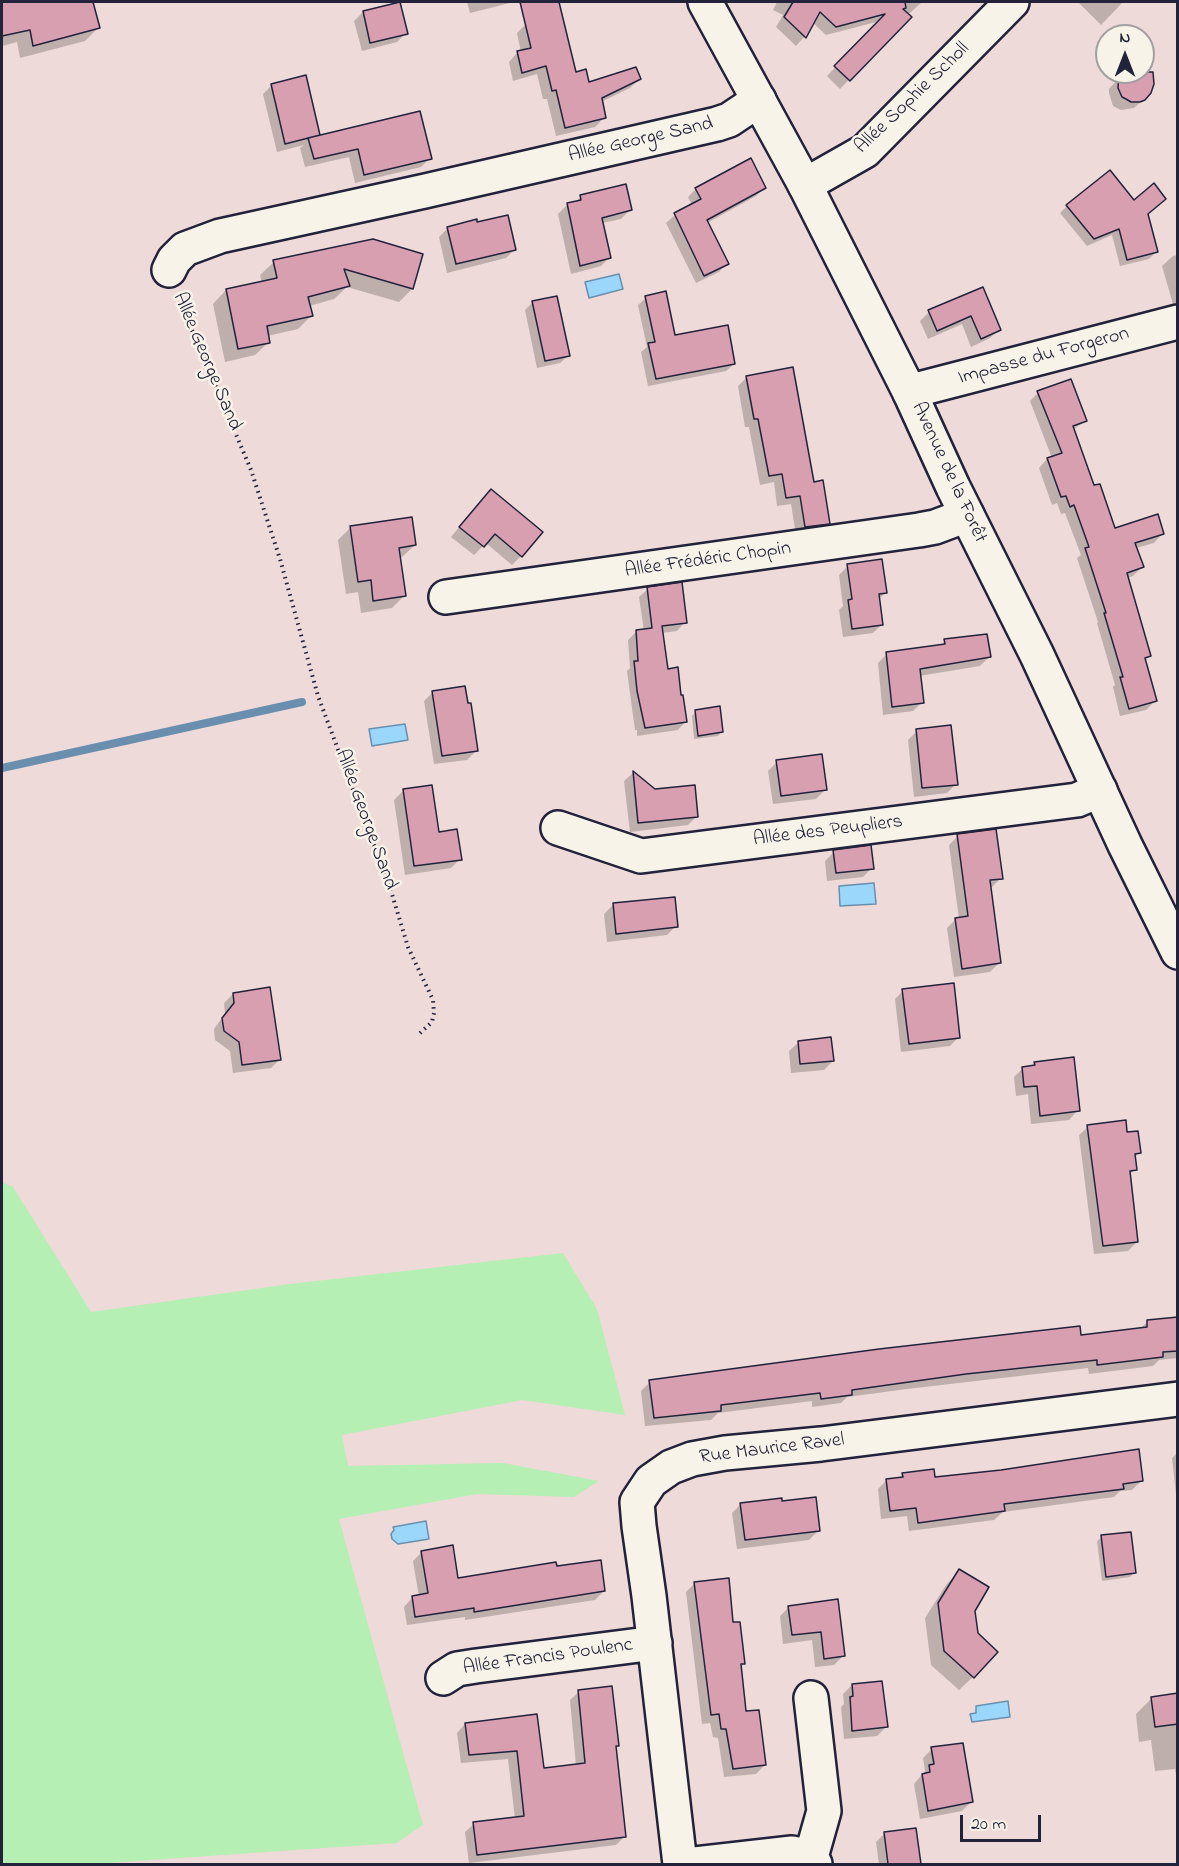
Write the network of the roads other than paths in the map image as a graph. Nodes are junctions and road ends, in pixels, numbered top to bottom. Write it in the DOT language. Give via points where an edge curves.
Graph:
graph roads {
  1 [pos="705,2"];
  2 [pos="1012,2"];
  3 [pos="759,100"];
  4 [pos="805,184"];
  5 [pos="169,270"];
  6 [pos="1178,322"];
  7 [pos="910,393"];
  8 [pos="967,515"];
  9 [pos="446,597"];
  10 [pos="1100,790"];
  11 [pos="558,828"];
  12 [pos="1178,952"];
  13 [pos="1178,1399"];
  14 [pos="655,1643"];
  15 [pos="443,1678"];
  16 [pos="811,1698"];
  17 [pos="813,1861"];
  18 [pos="681,1864"];
  19 [pos="695,1864"];
  1 -- 3 [label="street, Avenue de la Forêt"];
  2 -- 4 [label="street, Allée Sophie Scholl" via="865,151"];
  3 -- 4 [label="street, Avenue de la Forêt"];
  3 -- 5 [label="street, Allée George Sand" via="717,124 219,236 185,249"];
  4 -- 7 [label="street, Avenue de la Forêt"];
  6 -- 7 [label="street, Impasse du Forgeron"];
  7 -- 8 [label="street, Avenue de la Forêt"];
  8 -- 9 [label="street, Allée Frédéric Chopin" via="919,530"];
  8 -- 10 [label="street, Avenue de la Forêt"];
  10 -- 11 [label="street, Allée des Peupliers" via="1077,800 641,856"];
  10 -- 12 [label="street, Avenue de la Forêt"];
  13 -- 14 [label="street, Rue Maurice Ravel" via="725,1453 671,1467 651,1481 638,1502"];
  14 -- 15 [label="street, Allée Francis Poulenc" via="457,1669"];
  14 -- 18 [label="street, Rue Maurice Ravel"];
  16 -- 17 [label="street" via="824,1811"];
  17 -- 19 [label="street" via="792,1853"];
}
